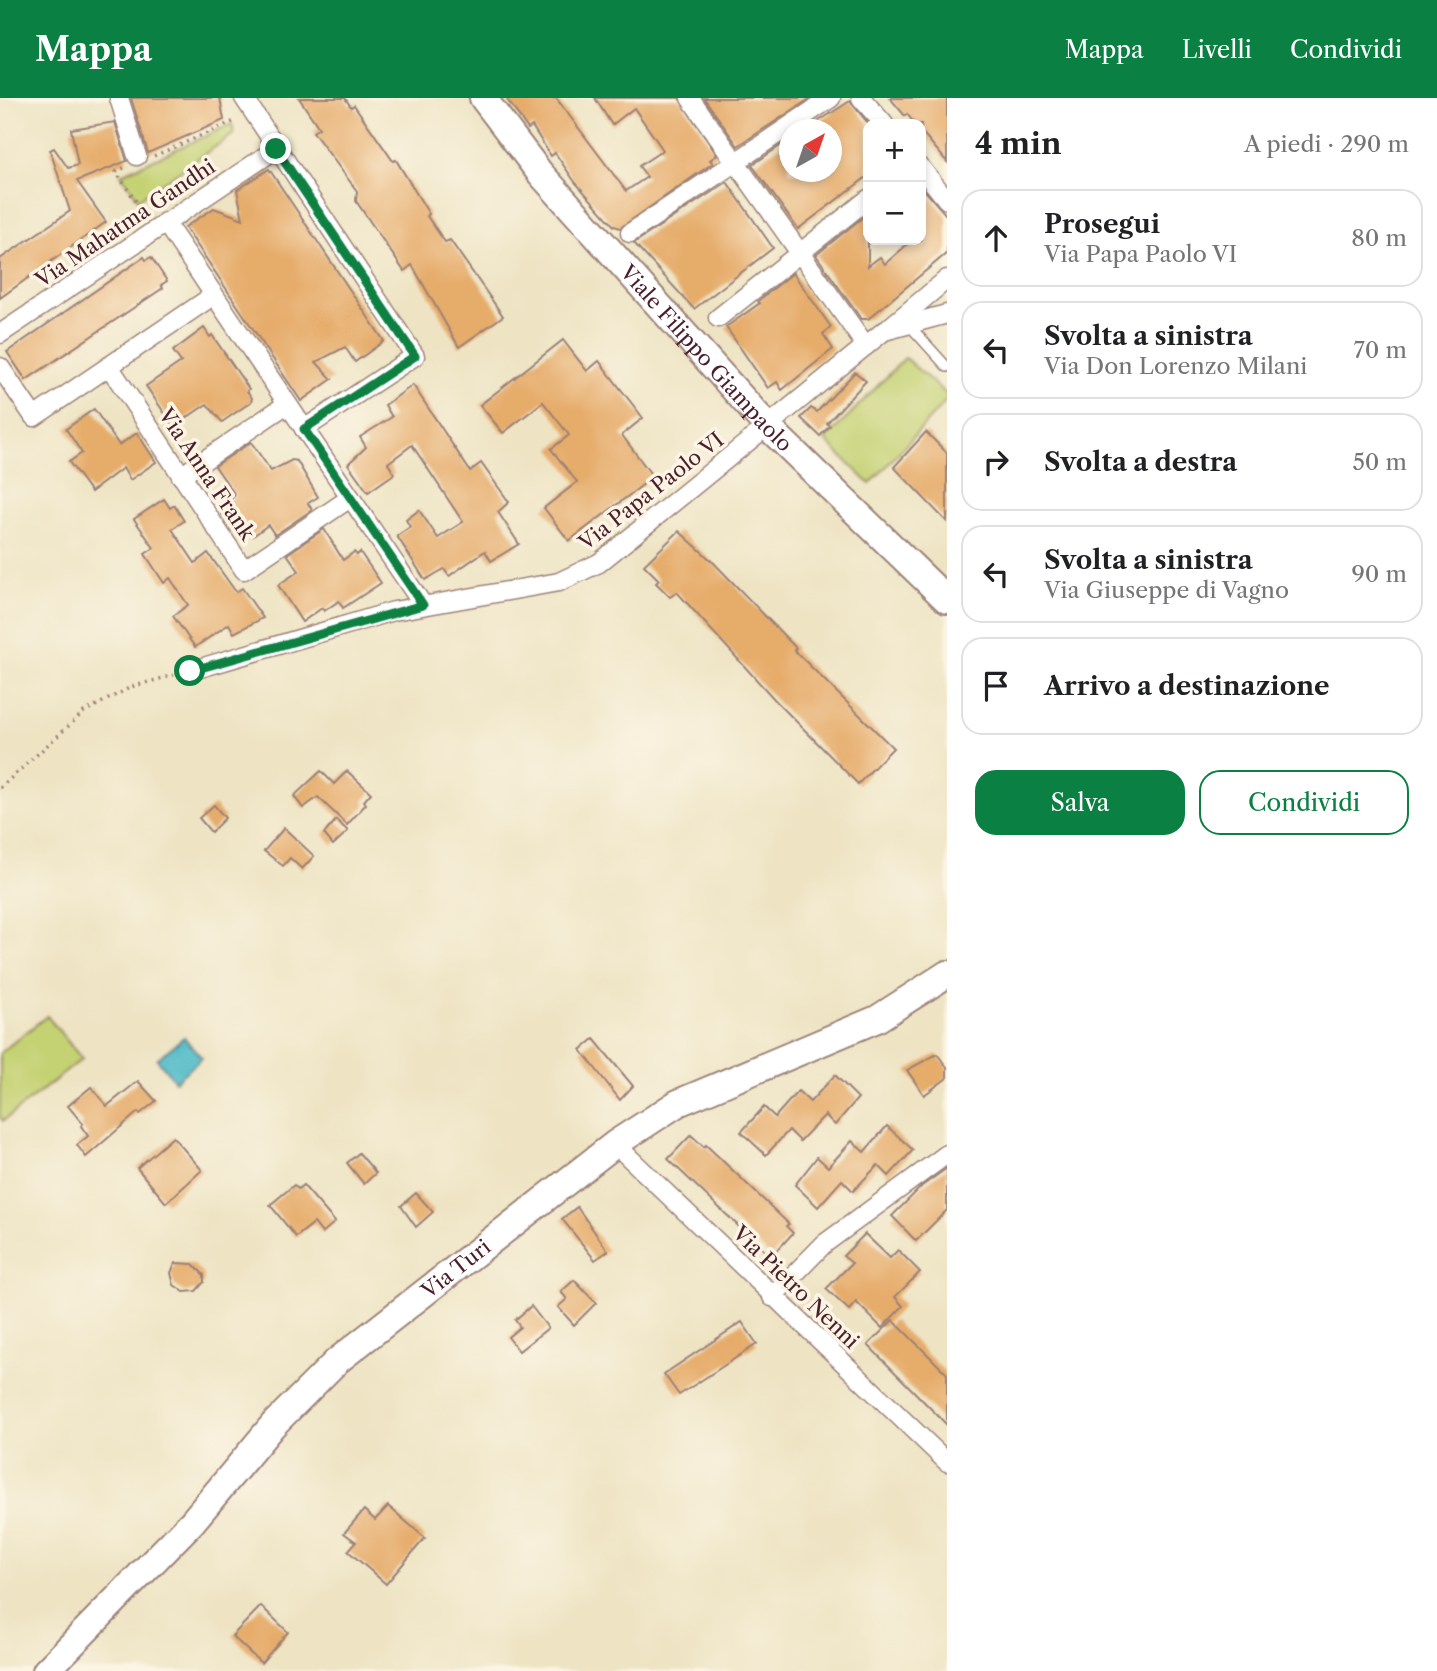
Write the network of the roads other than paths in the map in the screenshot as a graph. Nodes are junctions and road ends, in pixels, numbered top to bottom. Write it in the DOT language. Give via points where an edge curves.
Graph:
graph roads {
  1 [pos="119,98"];
  2 [pos="482,98"];
  3 [pos="690,98"];
  4 [pos="831,98"];
  5 [pos="862,98"];
  6 [pos="248,106"];
  7 [pos="880,119"];
  8 [pos="276,149"];
  9 [pos="138,160"];
  10 [pos="736,162"];
  11 [pos="926,174"];
  12 [pos="947,201"];
  13 [pos="863,203"];
  14 [pos="160,226"];
  15 [pos="630,233"];
  16 [pos="800,254"];
  17 [pos="947,279"];
  18 [pos="214,295"];
  19 [pos="947,314"];
  20 [pos="718,318"];
  21 [pos="909,324"];
  22 [pos="884,331"];
  23 [pos="0,334"];
  24 [pos="866,346"];
  25 [pos="108,366"];
  26 [pos="0,367"];
  27 [pos="947,367"];
  28 [pos="287,404"];
  29 [pos="768,427"];
  30 [pos="304,429"];
  31 [pos="181,476"];
  32 [pos="350,498"];
  33 [pos="947,600"];
  34 [pos="423,605"];
  35 [pos="190,671"];
  36 [pos="947,974"];
  37 [pos="615,1144"];
  38 [pos="947,1154"];
  39 [pos="772,1297"];
  40 [pos="947,1462"];
  41 [pos="46,1671"];
  1 -- 9 [label="street"];
  2 -- 29 [label="street, Viale Filippo Giampaolo" via="540,173"];
  3 -- 10 [label="street"];
  4 -- 10 [label="street"];
  5 -- 7 [label="street"];
  6 -- 8 [label="street"];
  8 -- 14 [label="street, Via Mahatma Gandhi"];
  8 -- 30 [label="street" via="415,356"];
  10 -- 15 [label="street"];
  10 -- 16 [label="street"];
  11 -- 12 [label="street"];
  13 -- 16 [label="street"];
  14 -- 18 [label="street"];
  14 -- 23 [label="street, Via Mahatma Gandhi"];
  16 -- 20 [label="street"];
  16 -- 24 [label="street"];
  17 -- 22 [label="street, Via Papa Paolo VI"];
  18 -- 25 [label="street"];
  18 -- 28 [label="street"];
  19 -- 21 [label="street"];
  21 -- 22 [label="street"];
  21 -- 27 [label="lane"];
  22 -- 24 [label="street, Via Papa Paolo VI"];
  24 -- 29 [label="street, Via Papa Paolo VI"];
  25 -- 26 [label="street" via="34,417"];
  25 -- 31 [label="street, Via Anna Frank"];
  28 -- 30 [label="street"];
  28 -- 31 [label="street"];
  29 -- 33 [label="street, Viale Filippo Giampaolo"];
  29 -- 34 [label="street, Via Papa Paolo VI" via="579,575"];
  30 -- 32 [label="street"];
  31 -- 32 [label="street, Via Anna Frank" via="244,570"];
  32 -- 34 [label="street"];
  34 -- 35 [label="street, Via Papa Paolo VI"];
  36 -- 37 [label="street, Via Turi" via="877,1019 678,1103"];
  37 -- 39 [label="street, Via Pietro Nenni"];
  37 -- 41 [label="street, Via Turi" via="337,1362 273,1425 192,1522"];
  38 -- 39 [label="street" via="824,1244"];
  39 -- 40 [label="street, Via Pietro Nenni"];
}
